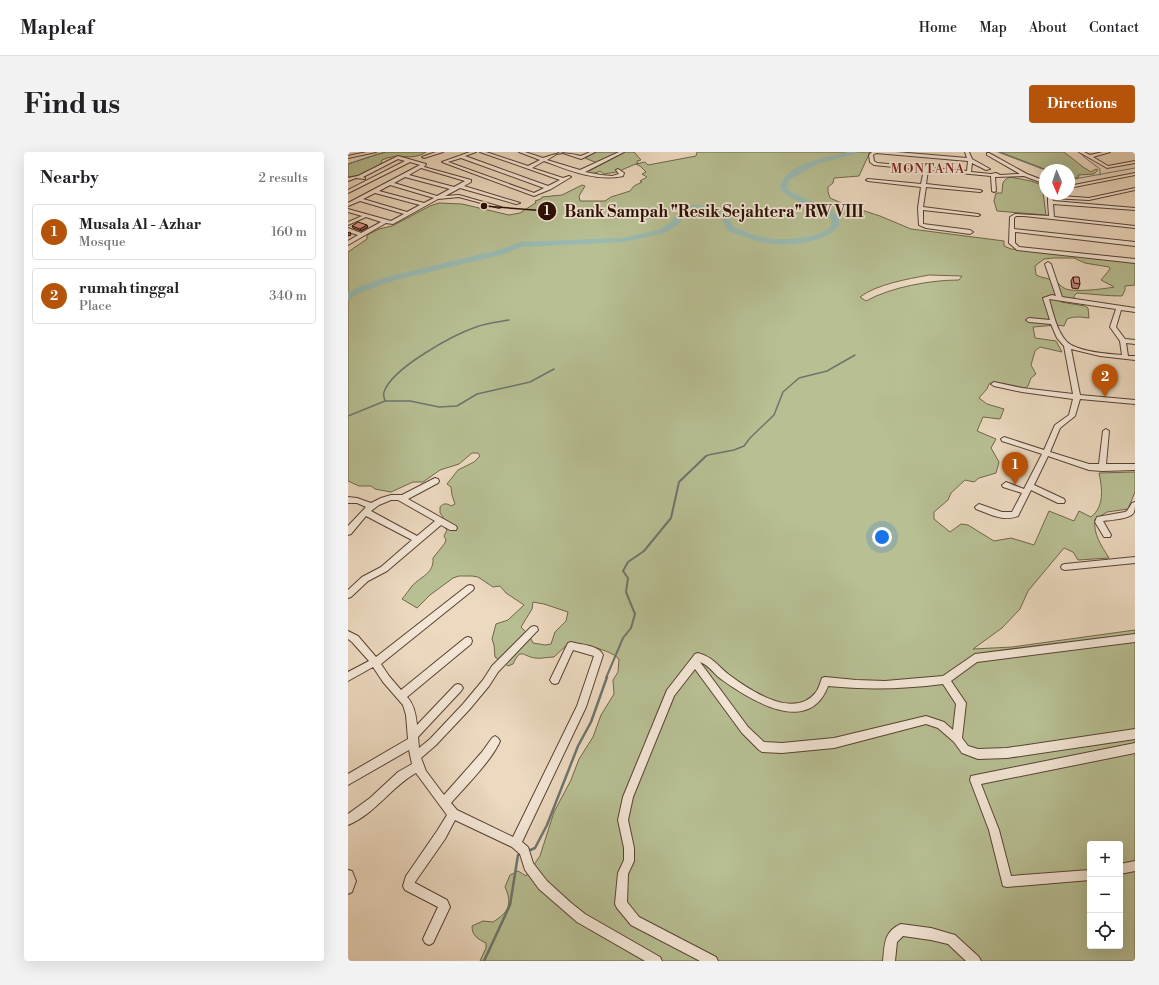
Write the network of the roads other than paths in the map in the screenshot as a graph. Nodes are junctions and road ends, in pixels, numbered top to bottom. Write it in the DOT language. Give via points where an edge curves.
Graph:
graph roads {
  1 [pos="363,152"];
  2 [pos="374,152"];
  3 [pos="441,152"];
  4 [pos="474,152"];
  5 [pos="482,152"];
  6 [pos="521,152"];
  7 [pos="558,152"];
  8 [pos="562,152"];
  9 [pos="592,152"];
  10 [pos="622,152"];
  11 [pos="890,152"];
  12 [pos="967,152"];
  13 [pos="1081,152"];
  14 [pos="1108,152"];
  15 [pos="989,154"];
  16 [pos="348,156"];
  17 [pos="460,156"];
  18 [pos="424,157"];
  19 [pos="1089,157"];
  20 [pos="581,158"];
  21 [pos="410,160"];
  22 [pos="543,160"];
  23 [pos="588,160"];
  24 [pos="970,160"];
  25 [pos="1135,162"];
  26 [pos="423,166"];
  27 [pos="528,168"];
  28 [pos="926,169"];
  29 [pos="988,169"];
  30 [pos="618,170"];
  31 [pos="1011,171"];
  32 [pos="580,172"];
  33 [pos="970,172"];
  34 [pos="993,174"];
  35 [pos="1023,174"];
  36 [pos="1135,174"];
  37 [pos="406,175"];
  38 [pos="513,175"];
  39 [pos="1000,176"];
  40 [pos="358,177"];
  41 [pos="569,177"];
  42 [pos="348,180"];
  43 [pos="370,180"];
  44 [pos="564,180"];
  45 [pos="868,180"];
  46 [pos="1039,180"];
  47 [pos="498,182"];
  48 [pos="388,184"];
  49 [pos="460,186"];
  50 [pos="1075,186"];
  51 [pos="924,187"];
  52 [pos="549,188"];
  53 [pos="454,189"];
  54 [pos="1135,189"];
  55 [pos="375,191"];
  56 [pos="980,191"];
  57 [pos="348,192"];
  58 [pos="972,194"];
  59 [pos="1102,196"];
  60 [pos="438,198"];
  61 [pos="1075,198"];
  62 [pos="359,199"];
  63 [pos="1050,202"];
  64 [pos="518,203"];
  65 [pos="348,205"];
  66 [pos="424,205"];
  67 [pos="499,207"];
  68 [pos="921,207"];
  69 [pos="1121,208"];
  70 [pos="1135,209"];
  71 [pos="348,210"];
  72 [pos="977,213"];
  73 [pos="408,214"];
  74 [pos="365,216"];
  75 [pos="1052,218"];
  76 [pos="387,223"];
  77 [pos="348,224"];
  78 [pos="1135,227"];
  79 [pos="348,230"];
  80 [pos="1013,230"];
  81 [pos="970,232"];
  82 [pos="362,235"];
  83 [pos="348,243"];
  84 [pos="1135,244"];
  85 [pos="1135,261"];
  86 [pos="1048,264"];
  87 [pos="1060,299"];
  88 [pos="1119,308"];
  89 [pos="1135,310"];
  90 [pos="1029,320"];
  91 [pos="1053,322"];
  92 [pos="1123,341"];
  93 [pos="1135,342"];
  94 [pos="1067,346"];
  95 [pos="1124,357"];
  96 [pos="1135,358"];
  97 [pos="994,384"];
  98 [pos="1077,397"];
  99 [pos="1135,402"];
  100 [pos="1106,431"];
  101 [pos="1004,439"];
  102 [pos="1046,454"];
  103 [pos="1135,467"];
  104 [pos="1102,468"];
  105 [pos="435,481"];
  106 [pos="1006,485"];
  107 [pos="1028,489"];
  108 [pos="402,499"];
  109 [pos="348,500"];
  110 [pos="1061,501"];
  111 [pos="1135,505"];
  112 [pos="979,507"];
  113 [pos="369,509"];
  114 [pos="440,521"];
  115 [pos="453,528"];
  116 [pos="348,532"];
  117 [pos="1107,534"];
  118 [pos="418,540"];
  119 [pos="1135,560"];
  120 [pos="1065,568"];
  121 [pos="470,588"];
  122 [pos="348,595"];
  123 [pos="534,630"];
  124 [pos="348,635"];
  125 [pos="1135,638"];
  126 [pos="468,641"];
  127 [pos="375,662"];
  128 [pos="695,662"];
  129 [pos="348,677"];
  130 [pos="555,680"];
  131 [pos="945,680"];
  132 [pos="458,688"];
  133 [pos="401,696"];
  134 [pos="1135,734"];
  135 [pos="413,738"];
  136 [pos="956,739"];
  137 [pos="495,741"];
  138 [pos="1135,748"];
  139 [pos="417,762"];
  140 [pos="348,780"];
  141 [pos="445,802"];
  142 [pos="453,814"];
  143 [pos="348,820"];
  144 [pos="520,847"];
  145 [pos="1135,866"];
  146 [pos="1123,868"];
  147 [pos="348,875"];
  148 [pos="1087,875"];
  149 [pos="348,888"];
  150 [pos="429,940"];
  151 [pos="656,961"];
  152 [pos="712,961"];
  153 [pos="889,961"];
  154 [pos="975,961"];
  1 -- 16 [label="street"];
  2 -- 16 [label="street"];
  3 -- 18 [label="street"];
  4 -- 17 [label="street"];
  5 -- 27 [label="street"];
  6 -- 22 [label="street"];
  7 -- 22 [label="street"];
  8 -- 20 [label="street"];
  9 -- 20 [label="street"];
  10 -- 32 [label="street"];
  11 -- 24 [label="street"];
  11 -- 28 [label="street" via="873,153 872,162"];
  12 -- 24 [label="street"];
  13 -- 19 [label="street"];
  14 -- 19 [label="street"];
  15 -- 31 [label="street"];
  17 -- 38 [label="street"];
  17 -- 47 [label="street" via="444,162"];
  19 -- 25 [label="street" via="1109,167"];
  20 -- 23 [label="street"];
  21 -- 26 [label="street"];
  21 -- 40 [label="street" via="398,157"];
  21 -- 43 [label="street"];
  22 -- 27 [label="street"];
  22 -- 32 [label="street"];
  24 -- 29 [label="street"];
  24 -- 33 [label="street"];
  26 -- 37 [label="street"];
  26 -- 49 [label="street" via="469,180"];
  27 -- 44 [label="street"];
  28 -- 33 [label="street"];
  28 -- 51 [label="street"];
  30 -- 32 [label="street" via="621,175 610,178"];
  31 -- 34 [label="street"];
  31 -- 35 [label="street"];
  33 -- 34 [label="street"];
  34 -- 39 [label="street"];
  34 -- 39 [label="street" via="994,190"];
  35 -- 39 [label="street"];
  35 -- 46 [label="street"];
  36 -- 50 [label="street"];
  37 -- 48 [label="street"];
  37 -- 53 [label="street"];
  38 -- 47 [label="street"];
  38 -- 52 [label="street"];
  40 -- 42 [label="street"];
  40 -- 43 [label="street"];
  41 -- 44 [label="street"];
  43 -- 48 [label="street"];
  43 -- 57 [label="street"];
  44 -- 52 [label="street"];
  45 -- 51 [label="street"];
  47 -- 52 [label="street" via="534,195"];
  48 -- 55 [label="street"];
  48 -- 60 [label="street"];
  49 -- 53 [label="street"];
  49 -- 64 [label="street"];
  51 -- 56 [label="street"];
  51 -- 58 [label="street"];
  51 -- 68 [label="street"];
  53 -- 60 [label="street"];
  54 -- 59 [label="street"];
  55 -- 62 [label="street"];
  55 -- 66 [label="street"];
  59 -- 61 [label="street" via="1089,199"];
  59 -- 69 [label="street"];
  60 -- 66 [label="street"];
  60 -- 67 [label="street" via="459,196"];
  62 -- 65 [label="street"];
  62 -- 73 [label="street"];
  63 -- 69 [label="street"];
  63 -- 75 [label="street"];
  66 -- 73 [label="street"];
  68 -- 72 [label="street"];
  68 -- 81 [label="street" via="920,223 923,226"];
  69 -- 70 [label="street"];
  71 -- 74 [label="street"];
  73 -- 76 [label="street"];
  74 -- 76 [label="street"];
  74 -- 77 [label="street"];
  75 -- 78 [label="street"];
  75 -- 80 [label="street" via="1013,216"];
  76 -- 82 [label="street"];
  79 -- 82 [label="street"];
  80 -- 84 [label="street"];
  80 -- 85 [label="street" via="1014,246"];
  82 -- 83 [label="street"];
  86 -- 87 [label="street"];
  87 -- 88 [label="street"];
  87 -- 91 [label="street" via="1046,298"];
  88 -- 89 [label="street"];
  88 -- 92 [label="street" via="1113,327"];
  90 -- 91 [label="street"];
  91 -- 94 [label="street"];
  92 -- 93 [label="street"];
  92 -- 95 [label="street"];
  94 -- 95 [label="street"];
  94 -- 98 [label="street"];
  95 -- 96 [label="street"];
  97 -- 98 [label="street"];
  98 -- 99 [label="street"];
  98 -- 102 [label="street" via="1072,416 1057,427"];
  100 -- 104 [label="street"];
  101 -- 102 [label="street"];
  102 -- 104 [label="street" via="1081,466"];
  102 -- 107 [label="street"];
  103 -- 104 [label="street"];
  105 -- 108 [label="street"];
  106 -- 107 [label="street"];
  107 -- 110 [label="street"];
  107 -- 112 [label="street" via="1014,516 1003,516"];
  108 -- 113 [label="street" via="391,497"];
  108 -- 114 [label="street"];
  109 -- 113 [label="street" via="356,500"];
  111 -- 117 [label="street" via="1126,515 1100,519 1099,522"];
  113 -- 116 [label="street"];
  113 -- 118 [label="street"];
  114 -- 115 [label="street"];
  114 -- 118 [label="street"];
  118 -- 122 [label="street" via="384,569 365,579"];
  119 -- 120 [label="street"];
  121 -- 127 [label="street"];
  123 -- 139 [label="street" via="495,669 466,707"];
  124 -- 127 [label="street" via="355,639"];
  125 -- 131 [label="street" via="976,658"];
  126 -- 133 [label="street"];
  127 -- 129 [label="street"];
  127 -- 133 [label="street"];
  128 -- 131 [label="street" via="698,657 706,659 723,676 750,692 770,703 789,708 800,707 814,701 822,693 825,680 880,686"];
  128 -- 136 [label="street" via="745,730 762,747 834,744 926,720 941,725"];
  128 -- 152 [label="street" via="670,693 628,797 624,820 629,862 623,873 621,904 635,921"];
  130 -- 144 [label="street" via="571,646 599,655 581,707"];
  131 -- 136 [label="street" via="961,703"];
  132 -- 135 [label="street"];
  133 -- 135 [label="street" via="407,703 411,715"];
  134 -- 136 [label="street" via="1007,753 978,754 965,750"];
  135 -- 139 [label="street"];
  135 -- 140 [label="street"];
  137 -- 141 [label="street"];
  138 -- 148 [label="street" via="975,780 994,830 1007,882"];
  139 -- 141 [label="street" via="422,774"];
  139 -- 143 [label="street" via="374,802"];
  141 -- 142 [label="street"];
  142 -- 144 [label="street"];
  142 -- 150 [label="street" via="410,880 409,886 443,904 444,907"];
  144 -- 151 [label="street" via="543,885 581,918"];
  145 -- 146 [label="street"];
  147 -- 149 [label="street" via="351,881"];
  153 -- 154 [label="street" via="891,939 901,930 951,939"];
}
